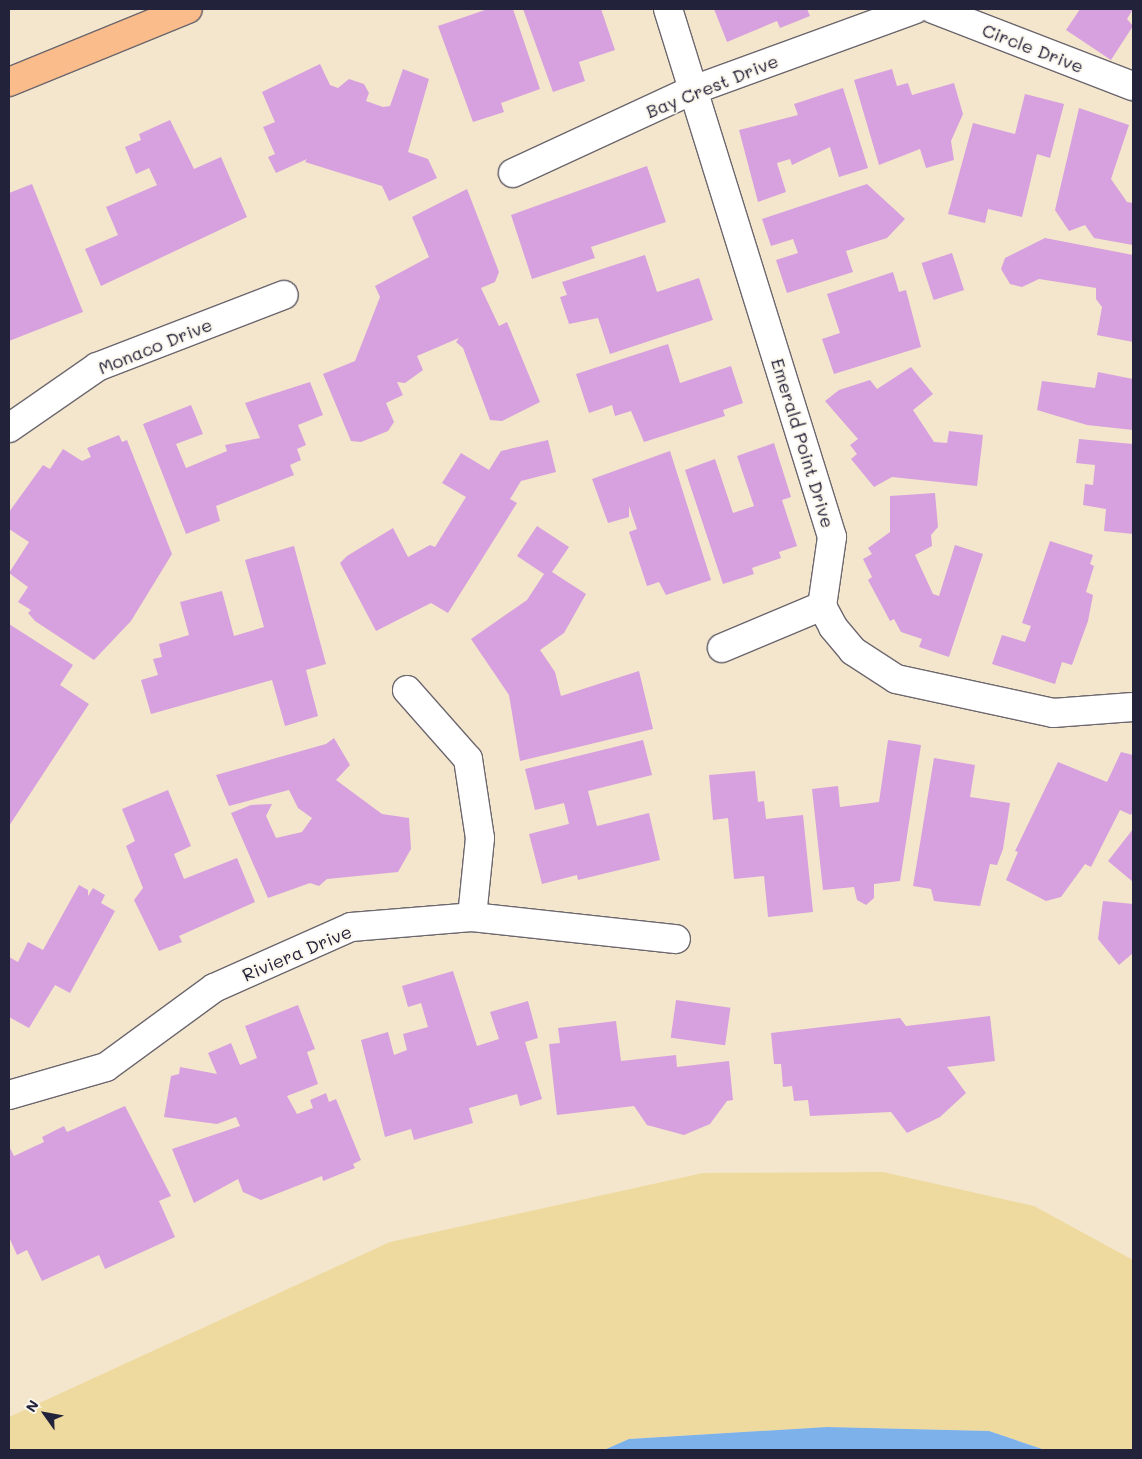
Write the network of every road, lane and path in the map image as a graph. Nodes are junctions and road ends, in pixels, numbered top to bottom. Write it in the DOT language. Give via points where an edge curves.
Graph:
graph roads {
  1 [pos="188,9"];
  2 [pos="668,9"];
  3 [pos="915,9"];
  4 [pos="933,9"];
  5 [pos="9,82"];
  6 [pos="1133,86"];
  7 [pos="693,90"];
  8 [pos="513,173"];
  9 [pos="284,295"];
  10 [pos="9,428"];
  11 [pos="822,606"];
  12 [pos="722,648"];
  13 [pos="407,690"];
  14 [pos="1133,707"];
  15 [pos="472,917"];
  16 [pos="676,939"];
  17 [pos="9,1095"];
  1 -- 5 [label="highway"];
  2 -- 7 [label="street, Emerald Point Drive"];
  3 -- 7 [label="street, Bay Crest Drive"];
  4 -- 6 [label="street, Circle Drive"];
  7 -- 8 [label="street, Bay Crest Drive"];
  7 -- 11 [label="street, Emerald Point Drive" via="832,537"];
  9 -- 10 [label="street, Monaco Drive" via="97,367"];
  11 -- 12 [label="street"];
  11 -- 14 [label="street" via="853,651 896,679 1053,713"];
  13 -- 15 [label="street" via="468,759 480,838"];
  15 -- 16 [label="street, Riviera Drive"];
  15 -- 17 [label="street, Riviera Drive" via="351,927 214,988 106,1067"];
}
